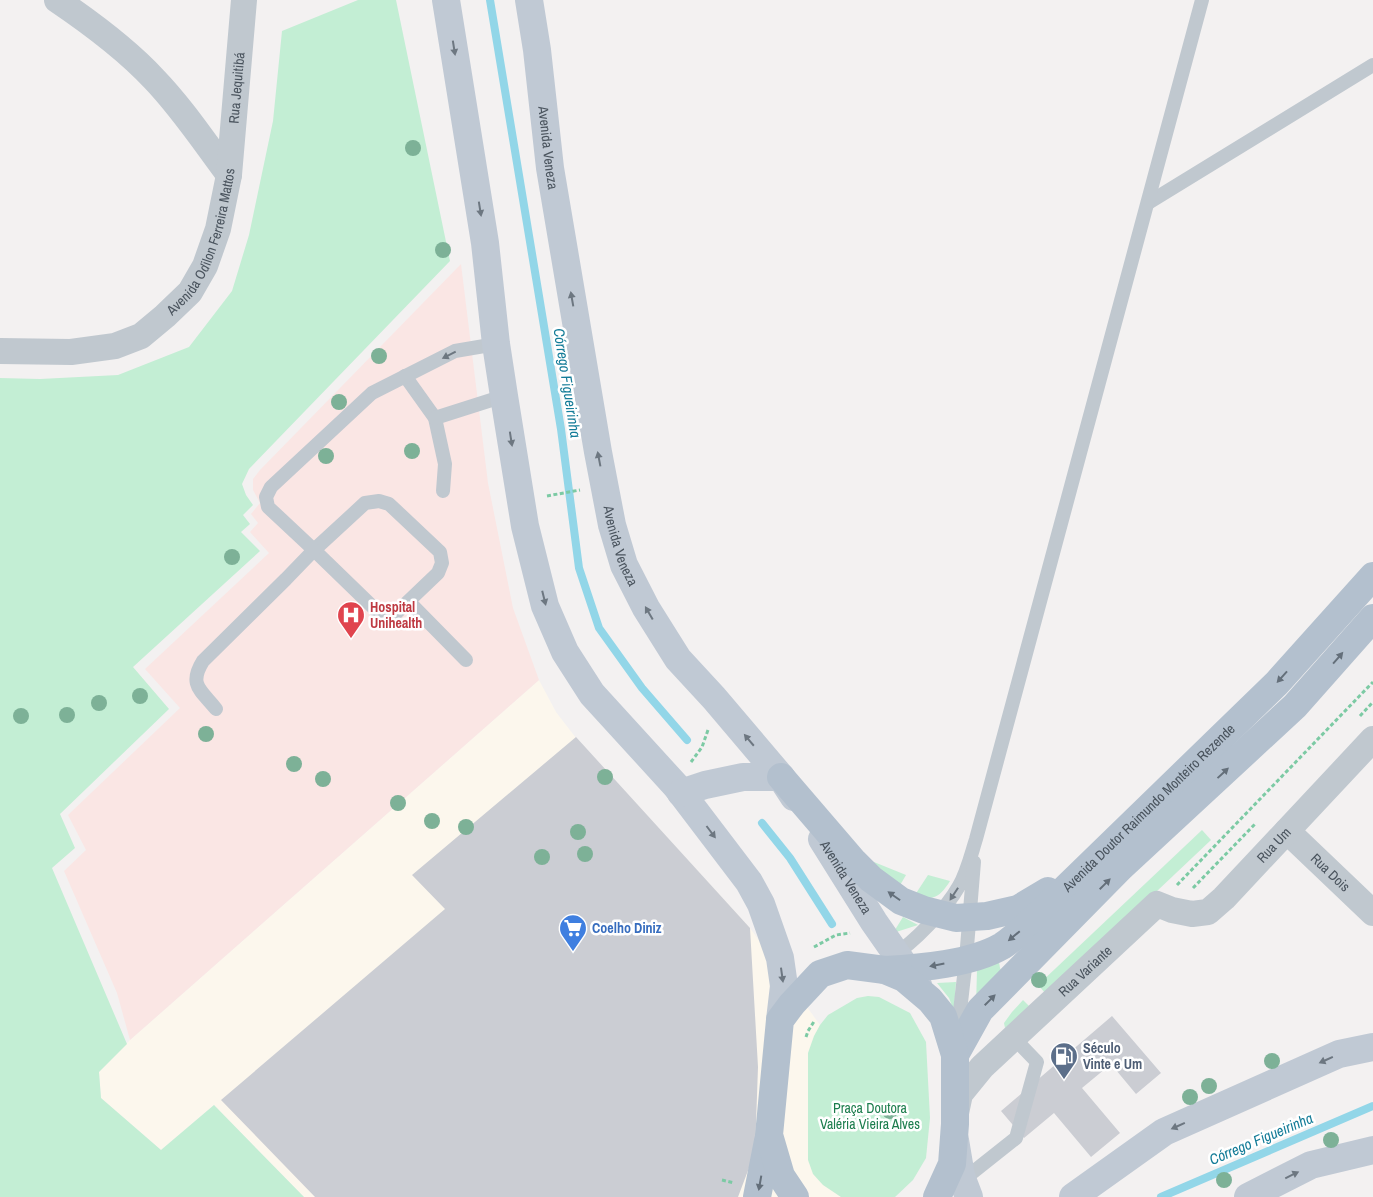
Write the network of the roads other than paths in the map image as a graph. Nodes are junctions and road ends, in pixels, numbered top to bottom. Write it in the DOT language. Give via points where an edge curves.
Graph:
graph roads {
  1 [pos="56,0"];
  2 [pos="244,0"];
  3 [pos="446,0"];
  4 [pos="529,0"];
  5 [pos="1202,0"];
  6 [pos="1373,65"];
  7 [pos="229,175"];
  8 [pos="1148,203"];
  9 [pos="496,344"];
  10 [pos="0,351"];
  11 [pos="405,376"];
  12 [pos="504,396"];
  13 [pos="435,418"];
  14 [pos="443,491"];
  15 [pos="314,550"];
  16 [pos="1373,576"];
  17 [pos="410,602"];
  18 [pos="1373,618"];
  19 [pos="466,660"];
  20 [pos="216,709"];
  21 [pos="1373,739"];
  22 [pos="1201,759"];
  23 [pos="781,777"];
  24 [pos="681,793"];
  25 [pos="1287,831"];
  26 [pos="976,839"];
  27 [pos="1157,904"];
  28 [pos="939,914"];
  29 [pos="1373,914"];
  30 [pos="968,917"];
  31 [pos="966,959"];
  32 [pos="889,965"];
  33 [pos="780,1020"];
  34 [pos="1012,1037"];
  35 [pos="1373,1047"];
  36 [pos="955,1055"];
  37 [pos="955,1125"];
  38 [pos="769,1135"];
  39 [pos="1373,1150"];
  40 [pos="966,1188"];
  41 [pos="757,1197"];
  42 [pos="796,1197"];
  43 [pos="937,1197"];
  44 [pos="1073,1197"];
  45 [pos="1248,1197"];
  1 -- 7 [label="street, Avenida Odilon Ferreira Mattos" via="154,78"];
  2 -- 7 [label="street, Rua Jequitibá"];
  3 -- 9 [label="main road, one-way" via="485,243"];
  23 -- 4 [label="main road, Avenida Veneza, one-way" via="678,659 624,565 612,525 592,423 550,168"];
  5 -- 8 [label="lane"];
  6 -- 8 [label="lane"];
  7 -- 10 [label="street, Avenida Odilon Ferreira Mattos" via="218,229 205,266 190,292 141,336 115,346 88,350"];
  8 -- 26 [label="lane"];
  9 -- 11 [label="lane, one-way" via="455,352"];
  9 -- 12 [label="main road"];
  11 -- 13 [label="lane"];
  11 -- 15 [label="lane" via="372,393 271,488 266,497 268,507"];
  12 -- 13 [label="lane"];
  12 -- 24 [label="main road, one-way" via="525,526 545,606 565,652 592,694"];
  13 -- 14 [label="lane" via="445,464"];
  15 -- 17 [label="lane" via="379,613 394,615"];
  15 -- 17 [label="lane" via="365,502 389,504 440,552 442,563 438,573"];
  15 -- 20 [label="lane" via="203,661 196,673 197,686"];
  16 -- 22 [label="main road, Avenida Doutor Raimundo Monteiro Rezende, one-way" via="1277,683"];
  17 -- 19 [label="lane"];
  36 -- 18 [label="main road, Avenida Doutor Raimundo Monteiro Rezende, one-way" via="980,1010 1121,867 1295,706"];
  21 -- 25 [label="street, Rua Um"];
  22 -- 30 [label="main road" via="1045,893 1018,909"];
  22 -- 31 [label="main road, Avenida Doutor Raimundo Monteiro Rezende, one-way" via="1003,946"];
  23 -- 24 [label="main road" via="743,777"];
  28 -- 23 [label="main road, one-way" via="901,900 871,879"];
  23 -- 32 [label="main road, Avenida Veneza"];
  24 -- 33 [label="main road, one-way" via="762,904 780,958 784,986"];
  25 -- 27 [label="street, Rua Um" via="1208,912 1183,913"];
  25 -- 29 [label="street, Rua Dois"];
  26 -- 28 [label="lane, one-way" via="959,886"];
  26 -- 30 [label="lane"];
  27 -- 34 [label="street, Rua Variante"];
  28 -- 30 [label="main road"];
  28 -- 32 [label="lane"];
  30 -- 31 [label="lane"];
  31 -- 32 [label="main road, Avenida Doutor Raimundo Monteiro Rezende, one-way" via="919,968"];
  31 -- 36 [label="lane"];
  32 -- 33 [label="main road" via="847,966 820,974"];
  32 -- 36 [label="main road" via="930,1000 943,1016"];
  33 -- 38 [label="main road"];
  34 -- 36 [label="street, Rua Variante" via="971,1059 960,1060"];
  34 -- 37 [label="street, Rua Variante" via="963,1087"];
  34 -- 40 [label="lane" via="1037,1062 1016,1138"];
  35 -- 44 [label="main road, one-way" via="1339,1054 1164,1132"];
  36 -- 37 [label="main road"];
  37 -- 40 [label="main road"];
  37 -- 43 [label="main road" via="952,1164"];
  38 -- 41 [label="main road, one-way"];
  38 -- 42 [label="main road" via="781,1176"];
  45 -- 39 [label="main road, one-way" via="1312,1166"];
}
